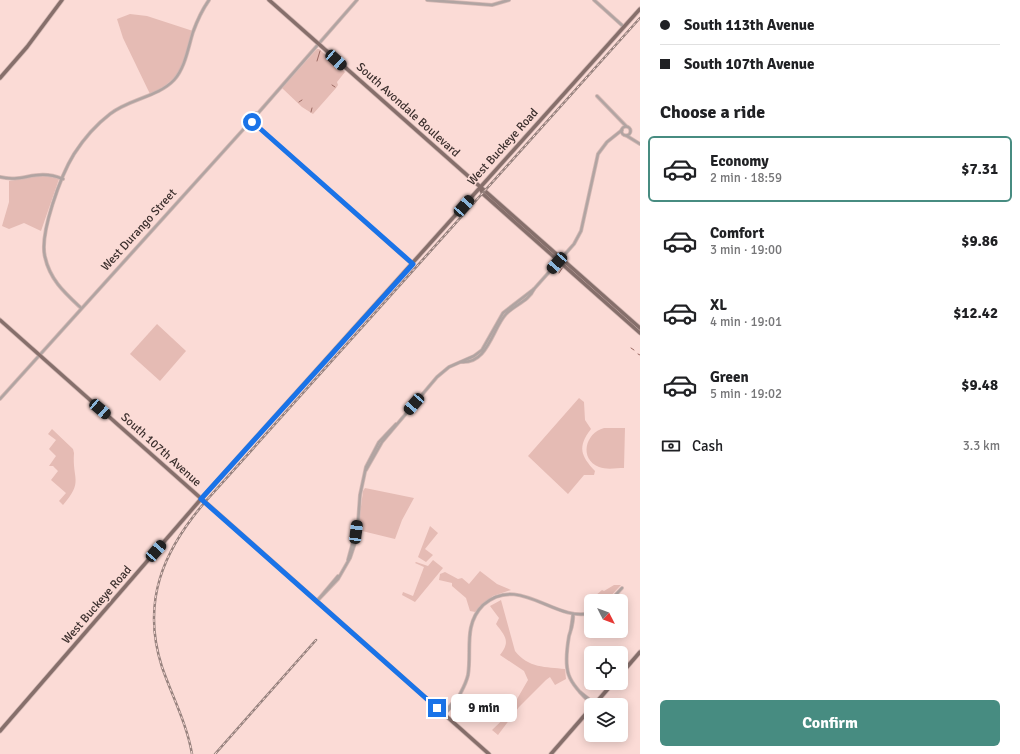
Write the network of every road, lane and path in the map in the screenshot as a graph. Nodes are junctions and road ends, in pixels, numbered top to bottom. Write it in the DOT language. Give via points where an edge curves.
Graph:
graph roads {
  1 [pos="62,0"];
  2 [pos="209,0"];
  3 [pos="269,0"];
  4 [pos="357,0"];
  5 [pos="427,0"];
  6 [pos="509,0"];
  7 [pos="594,0"];
  8 [pos="640,9"];
  9 [pos="624,27"];
  10 [pos="318,44"];
  11 [pos="0,78"];
  12 [pos="596,96"];
  13 [pos="252,118"];
  14 [pos="620,119"];
  15 [pos="626,126"];
  16 [pos="622,129"];
  17 [pos="631,131"];
  18 [pos="626,136"];
  19 [pos="613,138"];
  20 [pos="639,143"];
  21 [pos="0,177"];
  22 [pos="63,179"];
  23 [pos="480,188"];
  24 [pos="497,206"];
  25 [pos="510,212"];
  26 [pos="560,259"];
  27 [pos="413,264"];
  28 [pos="81,308"];
  29 [pos="0,320"];
  30 [pos="640,328"];
  31 [pos="640,333"];
  32 [pos="39,355"];
  33 [pos="0,399"];
  34 [pos="201,499"];
  35 [pos="622,588"];
  36 [pos="616,594"];
  37 [pos="317,601"];
  38 [pos="584,613"];
  39 [pos="573,614"];
  40 [pos="640,652"];
  41 [pos="628,666"];
  42 [pos="607,690"];
  43 [pos="586,698"];
  44 [pos="600,698"];
  45 [pos="444,714"];
  46 [pos="584,716"];
  47 [pos="0,731"];
  48 [pos="488,754"];
  49 [pos="551,754"];
  1 -- 11 [label="main road"];
  2 -- 22 [label="street" via="196,23 182,67 175,78 164,88 124,105 103,120 77,149"];
  3 -- 10 [label="main road, South Avondale Boulevard"];
  4 -- 10 [label="street"];
  5 -- 6 [label="street" via="492,5"];
  7 -- 9 [label="street"];
  8 -- 9 [label="main road, West Buckeye Road"];
  9 -- 23 [label="main road, West Buckeye Road"];
  10 -- 13 [label="street"];
  10 -- 23 [label="main road, South Avondale Boulevard"];
  12 -- 14 [label="street"];
  13 -- 27 [label="street" via="256,125"];
  13 -- 28 [label="street, West Durango Street"];
  14 -- 15 [label="street"];
  14 -- 16 [label="street"];
  15 -- 16 [label="street"];
  15 -- 17 [label="street"];
  16 -- 18 [label="street"];
  16 -- 19 [label="street"];
  17 -- 18 [label="street"];
  17 -- 20 [label="street"];
  18 -- 19 [label="street"];
  18 -- 20 [label="street"];
  19 -- 26 [label="street" via="604,145 596,159 580,235"];
  21 -- 22 [label="street" via="15,178 43,173"];
  22 -- 28 [label="street" via="46,226 44,252 48,268 57,285"];
  23 -- 24 [label="main road, South Avondale Boulevard" via="481,192"];
  23 -- 25 [label="main road, South Avondale Boulevard" via="484,188"];
  23 -- 27 [label="main road, West Buckeye Road"];
  24 -- 25 [label="main road"];
  24 -- 26 [label="main road, South Avondale Boulevard"];
  25 -- 26 [label="main road, South Avondale Boulevard"];
  26 -- 30 [label="main road, South Avondale Boulevard"];
  26 -- 31 [label="main road, South Avondale Boulevard"];
  26 -- 37 [label="street" via="534,289 503,313 484,348 442,372 380,445 362,480 356,532 348,560 339,576"];
  27 -- 34 [label="main road, West Buckeye Road"];
  28 -- 32 [label="street, West Durango Street"];
  29 -- 32 [label="main road, South 107th Avenue"];
  32 -- 33 [label="street"];
  32 -- 34 [label="main road, South 107th Avenue"];
  34 -- 37 [label="main road, South 107th Avenue"];
  34 -- 47 [label="main road, West Buckeye Road"];
  35 -- 36 [label="street"];
  37 -- 45 [label="main road, South 107th Avenue"];
  38 -- 39 [label="street"];
  39 -- 43 [label="street" via="566,665 570,680"];
  39 -- 45 [label="street" via="524,596 500,597 483,606 473,620 465,685"];
  40 -- 41 [label="main road"];
  42 -- 44 [label="main road"];
  45 -- 48 [label="main road, South 107th Avenue"];
  46 -- 49 [label="main road"];
}
